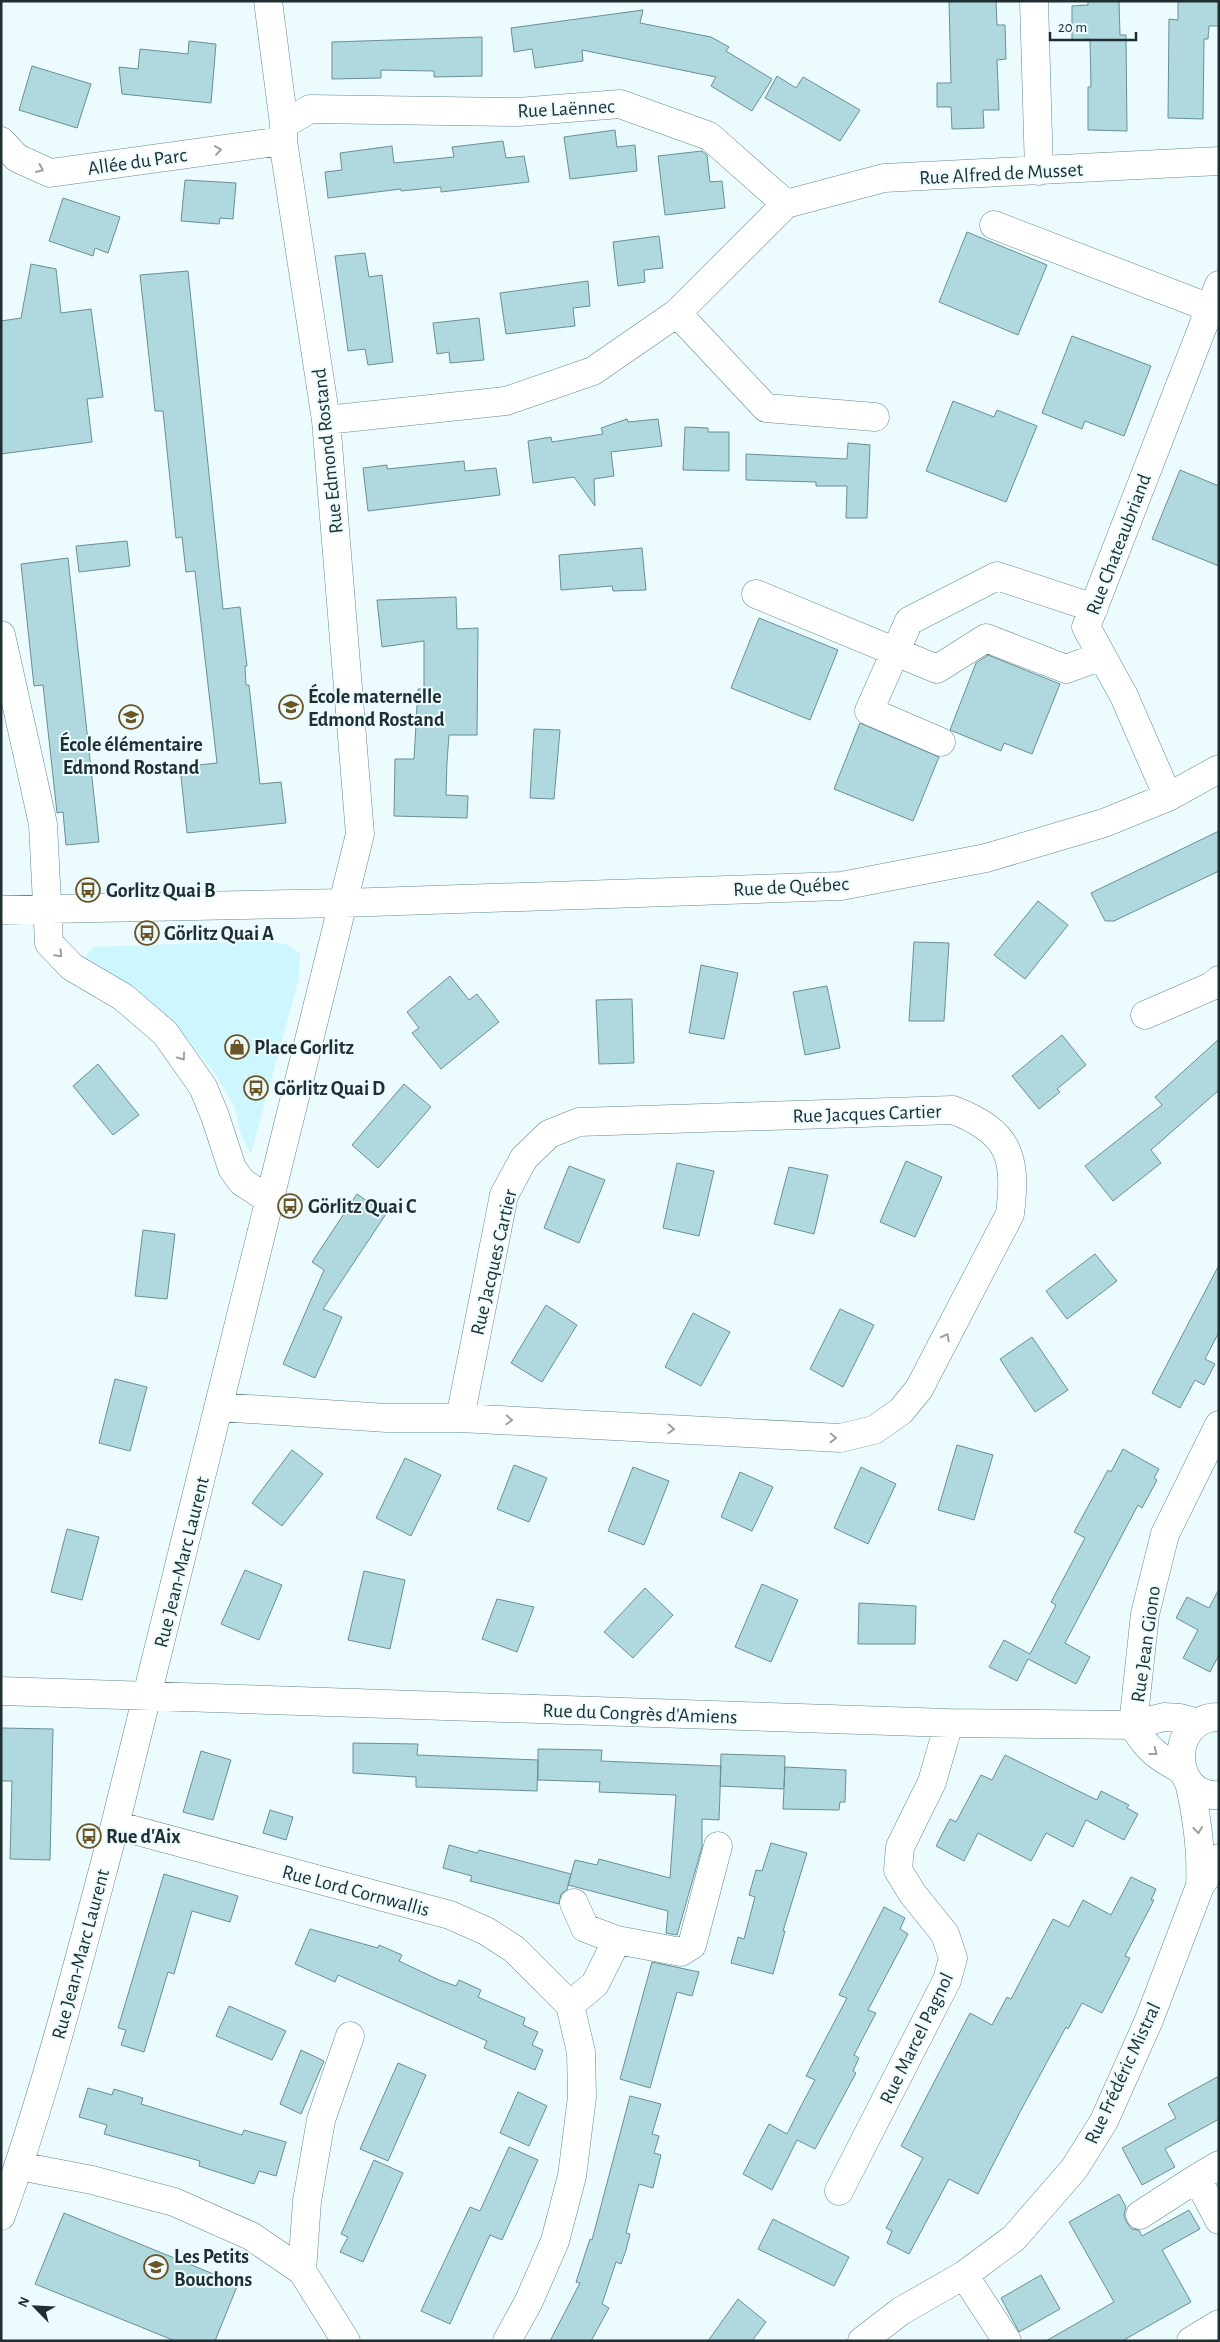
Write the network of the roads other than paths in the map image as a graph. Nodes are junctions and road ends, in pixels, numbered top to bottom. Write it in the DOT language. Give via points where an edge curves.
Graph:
graph roads {
  1 [pos="268,1"];
  2 [pos="1034,1"];
  3 [pos="284,133"];
  4 [pos="1,141"];
  5 [pos="1219,161"];
  6 [pos="1039,171"];
  7 [pos="786,204"];
  8 [pos="994,225"];
  9 [pos="1214,296"];
  10 [pos="677,313"];
  11 [pos="875,417"];
  12 [pos="326,420"];
  13 [pos="756,594"];
  14 [pos="1094,608"];
  15 [pos="1,635"];
  16 [pos="895,653"];
  17 [pos="1102,656"];
  18 [pos="941,742"];
  19 [pos="1219,769"];
  20 [pos="1168,798"];
  21 [pos="344,902"];
  22 [pos="48,909"];
  23 [pos="1,910"];
  24 [pos="1219,980"];
  25 [pos="1145,1014"];
  26 [pos="270,1200"];
  27 [pos="219,1408"];
  28 [pos="460,1418"];
  29 [pos="1219,1426"];
  30 [pos="1,1691"];
  31 [pos="147,1696"];
  32 [pos="1208,1720"];
  33 [pos="949,1723"];
  34 [pos="1133,1725"];
  35 [pos="1186,1776"];
  36 [pos="1219,1795"];
  37 [pos="116,1825"];
  38 [pos="718,1846"];
  39 [pos="1219,1858"];
  40 [pos="1200,1886"];
  41 [pos="574,1903"];
  42 [pos="617,1940"];
  43 [pos="570,2004"];
  44 [pos="350,2036"];
  45 [pos="19,2166"];
  46 [pos="1208,2171"];
  47 [pos="839,2191"];
  48 [pos="1140,2215"];
  49 [pos="1,2216"];
  50 [pos="1219,2220"];
  51 [pos="302,2271"];
  52 [pos="964,2275"];
  53 [pos="1219,2324"];
  54 [pos="346,2341"];
  55 [pos="507,2341"];
  56 [pos="862,2341"];
  57 [pos="1007,2341"];
  58 [pos="1191,2341"];
  1 -- 3 [label="street, Rue Edmond Rostand"];
  2 -- 6 [label="street"];
  4 -- 3 [label="street, Allée du Parc, one-way" via="17,158 50,173"];
  3 -- 7 [label="street, Rue Laënnec" via="310,110 518,112 620,104 709,136"];
  3 -- 12 [label="street, Rue Edmond Rostand"];
  5 -- 6 [label="street, Rue Alfred de Musset"];
  6 -- 7 [label="street, Rue Alfred de Musset" via="884,178"];
  7 -- 10 [label="street"];
  8 -- 9 [label="street"];
  9 -- 14 [label="street, Rue Chateaubriand"];
  10 -- 11 [label="street" via="766,408"];
  10 -- 12 [label="street" via="593,372 506,401"];
  12 -- 21 [label="street, Rue Edmond Rostand" via="360,834"];
  13 -- 16 [label="street"];
  14 -- 16 [label="street" via="998,576 909,621"];
  14 -- 17 [label="street, Rue Chateaubriand" via="1086,627"];
  15 -- 22 [label="street" via="43,824"];
  16 -- 17 [label="street" via="937,669 986,638 1066,669"];
  16 -- 18 [label="street" via="869,711"];
  17 -- 20 [label="street, Rue Chateaubriand" via="1124,696"];
  19 -- 20 [label="street, Rue de Québec"];
  20 -- 21 [label="street, Rue de Québec" via="1104,823 986,858 841,886"];
  21 -- 22 [label="street, Rue de Québec"];
  21 -- 26 [label="street, Rue Jean-Marc Laurent"];
  22 -- 23 [label="street, Rue de Québec"];
  22 -- 26 [label="street, one-way" via="50,943 72,967 123,997 165,1033 203,1087 232,1168 242,1182"];
  24 -- 25 [label="street" via="1212,986"];
  26 -- 27 [label="street, Rue Jean-Marc Laurent"];
  27 -- 28 [label="street, Rue Jacques Cartier" via="387,1418"];
  27 -- 31 [label="street, Rue Jean-Marc Laurent"];
  28 -- 28 [label="street, Rue Jacques Cartier, one-way" via="840,1438 874,1430 901,1411 919,1389 1010,1214 1014,1182 1008,1151 976,1119 953,1110 579,1122 549,1134 524,1158 504,1195"];
  29 -- 34 [label="street, Rue Jean Giono" via="1165,1534 1144,1614"];
  30 -- 31 [label="street"];
  31 -- 33 [label="street, Rue du Congrès d'Amiens"];
  31 -- 37 [label="street, Rue Jean-Marc Laurent"];
  32 -- 34 [label="street, Rue du Congrès d'Amiens" via="1164,1717"];
  32 -- 35 [label="street, Rue Frédéric Mistral" via="1188,1732 1182,1744 1180,1757"];
  33 -- 34 [label="street, Rue du Congrès d'Amiens"];
  33 -- 47 [label="street, Rue Marcel Pagnol" via="932,1782 900,1847 898,1870 945,1934 953,1958 948,1980"];
  34 -- 35 [label="street, one-way" via="1143,1743"];
  35 -- 36 [label="street" via="1201,1791"];
  35 -- 40 [label="street, Rue Frédéric Mistral, one-way" via="1197,1816"];
  37 -- 43 [label="street, Rue Lord Cornwallis" via="450,1915 486,1931 514,1949"];
  37 -- 45 [label="street, Rue Jean-Marc Laurent"];
  38 -- 42 [label="street" via="692,1945 681,1952"];
  39 -- 40 [label="street, Rue Frédéric Mistral"];
  40 -- 52 [label="street, Rue Frédéric Mistral" via="1149,2020 1104,2121 1074,2169 1014,2238"];
  41 -- 42 [label="street" via="585,1928"];
  42 -- 43 [label="street" via="595,1984"];
  43 -- 55 [label="street" via="582,2052 582,2097 572,2176 555,2241 529,2301"];
  44 -- 51 [label="street" via="321,2120 307,2201"];
  45 -- 49 [label="street, Rue Jean-Marc Laurent"];
  45 -- 51 [label="street" via="92,2180 174,2202 251,2236"];
  46 -- 48 [label="street"];
  46 -- 50 [label="street"];
  51 -- 54 [label="street"];
  52 -- 56 [label="street, Rue Frédéric Mistral" via="901,2312"];
  52 -- 57 [label="street"];
  53 -- 58 [label="street"];
}
